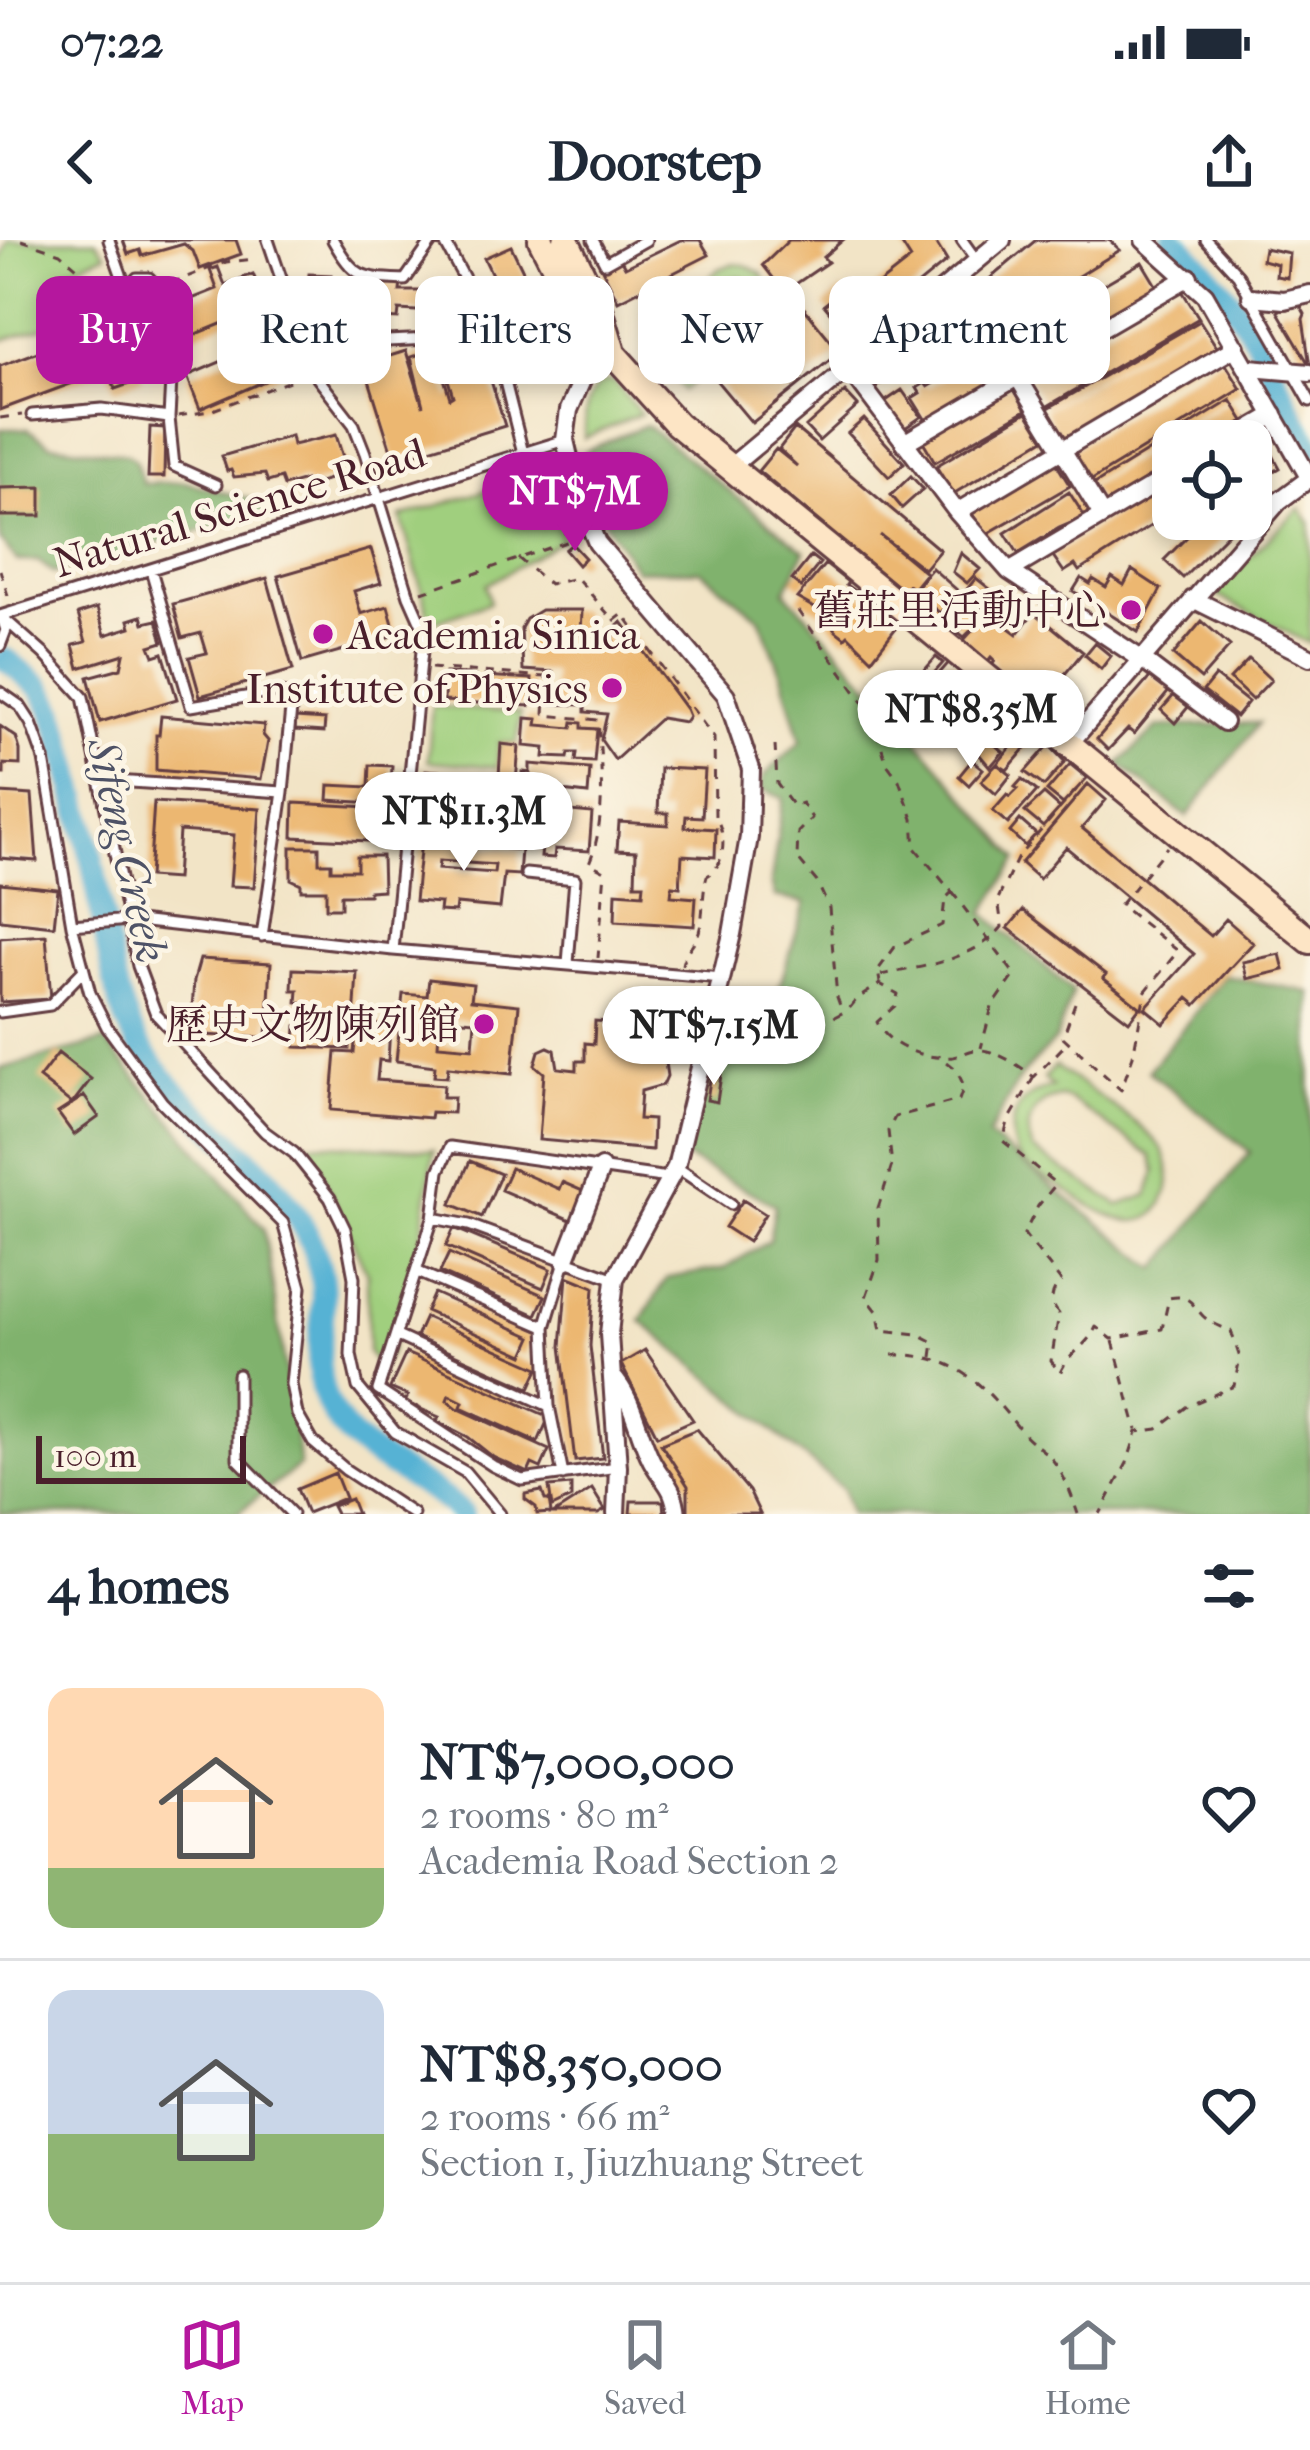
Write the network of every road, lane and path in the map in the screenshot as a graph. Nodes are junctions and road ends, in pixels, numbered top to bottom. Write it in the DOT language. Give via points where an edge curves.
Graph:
graph roads {
  1 [pos="21,240"];
  2 [pos="109,240"];
  3 [pos="268,240"];
  4 [pos="332,240"];
  5 [pos="432,240"];
  6 [pos="541,240"];
  7 [pos="566,240"];
  8 [pos="593,240"];
  9 [pos="646,240"];
  10 [pos="962,240"];
  11 [pos="1002,240"];
  12 [pos="1144,240"];
  13 [pos="1206,240"];
  14 [pos="444,241"];
  15 [pos="255,259"];
  16 [pos="976,261"];
  17 [pos="77,276"];
  18 [pos="122,276"];
  19 [pos="186,276"];
  20 [pos="280,276"];
  21 [pos="463,276"];
  22 [pos="559,276"];
  23 [pos="584,276"];
  24 [pos="958,276"];
  25 [pos="1189,277"];
  26 [pos="1310,295"];
  27 [pos="1251,297"];
  28 [pos="1110,323"];
  29 [pos="1236,347"];
  30 [pos="614,353"];
  31 [pos="1250,368"];
  32 [pos="1301,371"];
  33 [pos="829,383"];
  34 [pos="171,384"];
  35 [pos="282,384"];
  36 [pos="322,384"];
  37 [pos="506,384"];
  38 [pos="580,384"];
  39 [pos="861,384"];
  40 [pos="1004,384"];
  41 [pos="1023,384"];
  42 [pos="1310,401"];
  43 [pos="32,415"];
  44 [pos="1274,415"];
  45 [pos="0,418"];
  46 [pos="170,418"];
  47 [pos="1265,420"];
  48 [pos="565,440"];
  49 [pos="904,443"];
  50 [pos="1061,449"];
  51 [pos="528,452"];
  52 [pos="728,469"];
  53 [pos="1310,479"];
  54 [pos="216,485"];
  55 [pos="1152,486"];
  56 [pos="379,498"];
  57 [pos="958,512"];
  58 [pos="1102,515"];
  59 [pos="518,558"];
  60 [pos="0,570"];
  61 [pos="151,570"];
  62 [pos="1009,571"];
  63 [pos="409,596"];
  64 [pos="1193,598"];
  65 [pos="798,611"];
  66 [pos="4,615"];
  67 [pos="2,641"];
  68 [pos="1310,657"];
  69 [pos="1141,658"];
  70 [pos="422,668"];
  71 [pos="0,692"];
  72 [pos="292,698"];
  73 [pos="320,701"];
  74 [pos="1224,722"];
  75 [pos="1069,744"];
  76 [pos="775,745"];
  77 [pos="1096,766"];
  78 [pos="100,779"];
  79 [pos="283,792"];
  80 [pos="1178,833"];
  81 [pos="526,874"];
  82 [pos="952,892"];
  83 [pos="126,920"];
  84 [pos="76,925"];
  85 [pos="262,936"];
  86 [pos="991,940"];
  87 [pos="1310,941"];
  88 [pos="393,950"];
  89 [pos="568,964"];
  90 [pos="597,966"];
  91 [pos="83,970"];
  92 [pos="681,973"];
  93 [pos="879,976"];
  94 [pos="722,978"];
  95 [pos="880,985"];
  96 [pos="751,994"];
  97 [pos="1075,1003"];
  98 [pos="0,1012"];
  99 [pos="843,1012"];
  100 [pos="1068,1042"];
  101 [pos="981,1050"];
  102 [pos="937,1054"];
  103 [pos="1034,1077"];
  104 [pos="602,1168"];
  105 [pos="672,1172"];
  106 [pos="731,1204"];
  107 [pos="433,1218"];
  108 [pos="565,1261"];
  109 [pos="418,1272"];
  110 [pos="615,1279"];
  111 [pos="545,1327"];
  112 [pos="398,1336"];
  113 [pos="1112,1339"];
  114 [pos="892,1355"];
  115 [pos="932,1357"];
  116 [pos="238,1375"];
  117 [pos="611,1375"];
  118 [pos="549,1406"];
  119 [pos="1138,1432"];
  120 [pos="618,1468"];
  121 [pos="563,1475"];
  122 [pos="292,1514"];
  123 [pos="412,1514"];
  124 [pos="500,1514"];
  125 [pos="616,1514"];
  126 [pos="677,1514"];
  127 [pos="1078,1514"];
  128 [pos="1100,1514"];
  1 -- 17 [label="path" via="60,253"];
  2 -- 18 [label="lane"];
  3 -- 20 [label="lane"];
  4 -- 5 [label="lane" via="363,278 405,280"];
  5 -- 14 [label="lane"];
  6 -- 22 [label="main road"];
  7 -- 23 [label="main road"];
  8 -- 9 [label="lane" via="604,262"];
  10 -- 16 [label="lane"];
  11 -- 16 [label="street"];
  12 -- 25 [label="street"];
  13 -- 27 [label="lane"];
  14 -- 21 [label="lane"];
  15 -- 19 [label="path"];
  16 -- 24 [label="street"];
  25 -- 28 [label="street"];
  25 -- 29 [label="street"];
  26 -- 27 [label="street"];
  27 -- 32 [label="lane"];
  29 -- 31 [label="street"];
  29 -- 50 [label="street"];
  30 -- 52 [label="main road"];
  31 -- 32 [label="street"];
  31 -- 44 [label="street"];
  32 -- 42 [label="lane"];
  33 -- 52 [label="street"];
  34 -- 46 [label="lane"];
  35 -- 46 [label="path"];
  36 -- 56 [label="lane" via="354,424"];
  37 -- 51 [label="lane"];
  38 -- 48 [label="street"];
  39 -- 49 [label="street"];
  40 -- 49 [label="street"];
  41 -- 50 [label="street"];
  43 -- 45 [label="path"];
  43 -- 46 [label="lane" via="102,409"];
  44 -- 47 [label="street"];
  44 -- 53 [label="street"];
  46 -- 54 [label="lane" via="174,466"];
  48 -- 51 [label="lane, Natural Science Road"];
  48 -- 94 [label="street" via="597,543 726,695 752,769 749,837"];
  49 -- 57 [label="street"];
  50 -- 57 [label="street"];
  50 -- 58 [label="street"];
  51 -- 56 [label="lane, Natural Science Road"];
  51 -- 59 [label="path" via="568,541"];
  52 -- 75 [label="main road"];
  53 -- 64 [label="street" via="1279,501"];
  55 -- 58 [label="street"];
  56 -- 61 [label="lane, Natural Science Road"];
  56 -- 63 [label="lane"];
  57 -- 62 [label="street"];
  58 -- 62 [label="street"];
  59 -- 63 [label="path"];
  59 -- 92 [label="path" via="549,584 577,578 614,621 623,614 714,738 721,861 707,876 700,926"];
  60 -- 66 [label="path" via="11,594"];
  61 -- 66 [label="lane, Natural Science Road"];
  61 -- 72 [label="lane" via="191,706 276,692"];
  62 -- 69 [label="street"];
  63 -- 70 [label="lane" via="424,630"];
  64 -- 68 [label="street"];
  64 -- 69 [label="street"];
  65 -- 82 [label="path" via="871,713 913,819 915,848"];
  66 -- 67 [label="lane"];
  66 -- 78 [label="lane" via="83,697"];
  69 -- 74 [label="street"];
  69 -- 75 [label="street"];
  70 -- 88 [label="lane"];
  70 -- 90 [label="path" via="546,677 544,715 598,720 602,753 589,863 605,871"];
  71 -- 84 [label="lane" via="20,706 44,759"];
  72 -- 73 [label="lane"];
  72 -- 79 [label="lane"];
  75 -- 77 [label="main road"];
  76 -- 99 [label="path" via="778,784 812,818 798,832 797,858 826,897"];
  77 -- 80 [label="main road"];
  77 -- 86 [label="path" via="1018,857 998,898 1002,927"];
  78 -- 79 [label="lane"];
  78 -- 83 [label="lane"];
  79 -- 85 [label="lane"];
  80 -- 87 [label="main road"];
  80 -- 100 [label="path" via="1120,905 1178,951 1145,992 1121,1090"];
  81 -- 89 [label="lane" via="574,879"];
  82 -- 86 [label="path"];
  82 -- 93 [label="path" via="942,925 895,947"];
  83 -- 84 [label="lane"];
  83 -- 85 [label="lane"];
  83 -- 124 [label="lane" via="156,1014 331,1198 352,1249 358,1387 395,1432 465,1472"];
  84 -- 91 [label="lane"];
  85 -- 88 [label="lane"];
  86 -- 93 [label="path"];
  86 -- 101 [label="path" via="1015,975 992,1007"];
  88 -- 89 [label="lane"];
  89 -- 92 [label="lane"];
  91 -- 98 [label="lane" via="50,1005"];
  91 -- 123 [label="lane" via="107,1027 162,1102 283,1223 302,1287 291,1384 313,1442"];
  92 -- 94 [label="lane"];
  93 -- 95 [label="path"];
  94 -- 105 [label="street"];
  95 -- 99 [label="path"];
  95 -- 102 [label="path" via="898,994 877,1022 884,1038"];
  96 -- 99 [label="path" via="746,1013 783,1043"];
  97 -- 100 [label="path"];
  100 -- 103 [label="path"];
  101 -- 102 [label="path"];
  101 -- 103 [label="path"];
  102 -- 115 [label="path" via="964,1086 959,1100 895,1118 888,1132 892,1165 866,1298 881,1330 934,1342"];
  103 -- 113 [label="path" via="1004,1141 1056,1184 1024,1234 1060,1281 1052,1292 1058,1314 1051,1361 1060,1373 1096,1327"];
  104 -- 105 [label="lane"];
  104 -- 107 [label="lane" via="450,1147"];
  104 -- 108 [label="street"];
  105 -- 106 [label="lane"];
  105 -- 110 [label="street"];
  107 -- 108 [label="lane"];
  107 -- 109 [label="lane"];
  108 -- 110 [label="lane"];
  108 -- 111 [label="lane"];
  109 -- 111 [label="lane"];
  109 -- 112 [label="lane"];
  110 -- 117 [label="street"];
  111 -- 118 [label="lane"];
  112 -- 118 [label="lane"];
  112 -- 121 [label="lane" via="378,1390 522,1480"];
  113 -- 119 [label="path"];
  113 -- 119 [label="path" via="1162,1329 1169,1298 1182,1296 1232,1331 1240,1358 1234,1386"];
  114 -- 115 [label="path"];
  115 -- 127 [label="path" via="963,1371 1004,1407 1052,1459"];
  116 -- 122 [label="lane" via="238,1459"];
  117 -- 120 [label="street"];
  117 -- 126 [label="street" via="650,1458 675,1490"];
  118 -- 121 [label="lane"];
  119 -- 128 [label="path"];
  120 -- 121 [label="lane"];
  120 -- 125 [label="street"];
}
